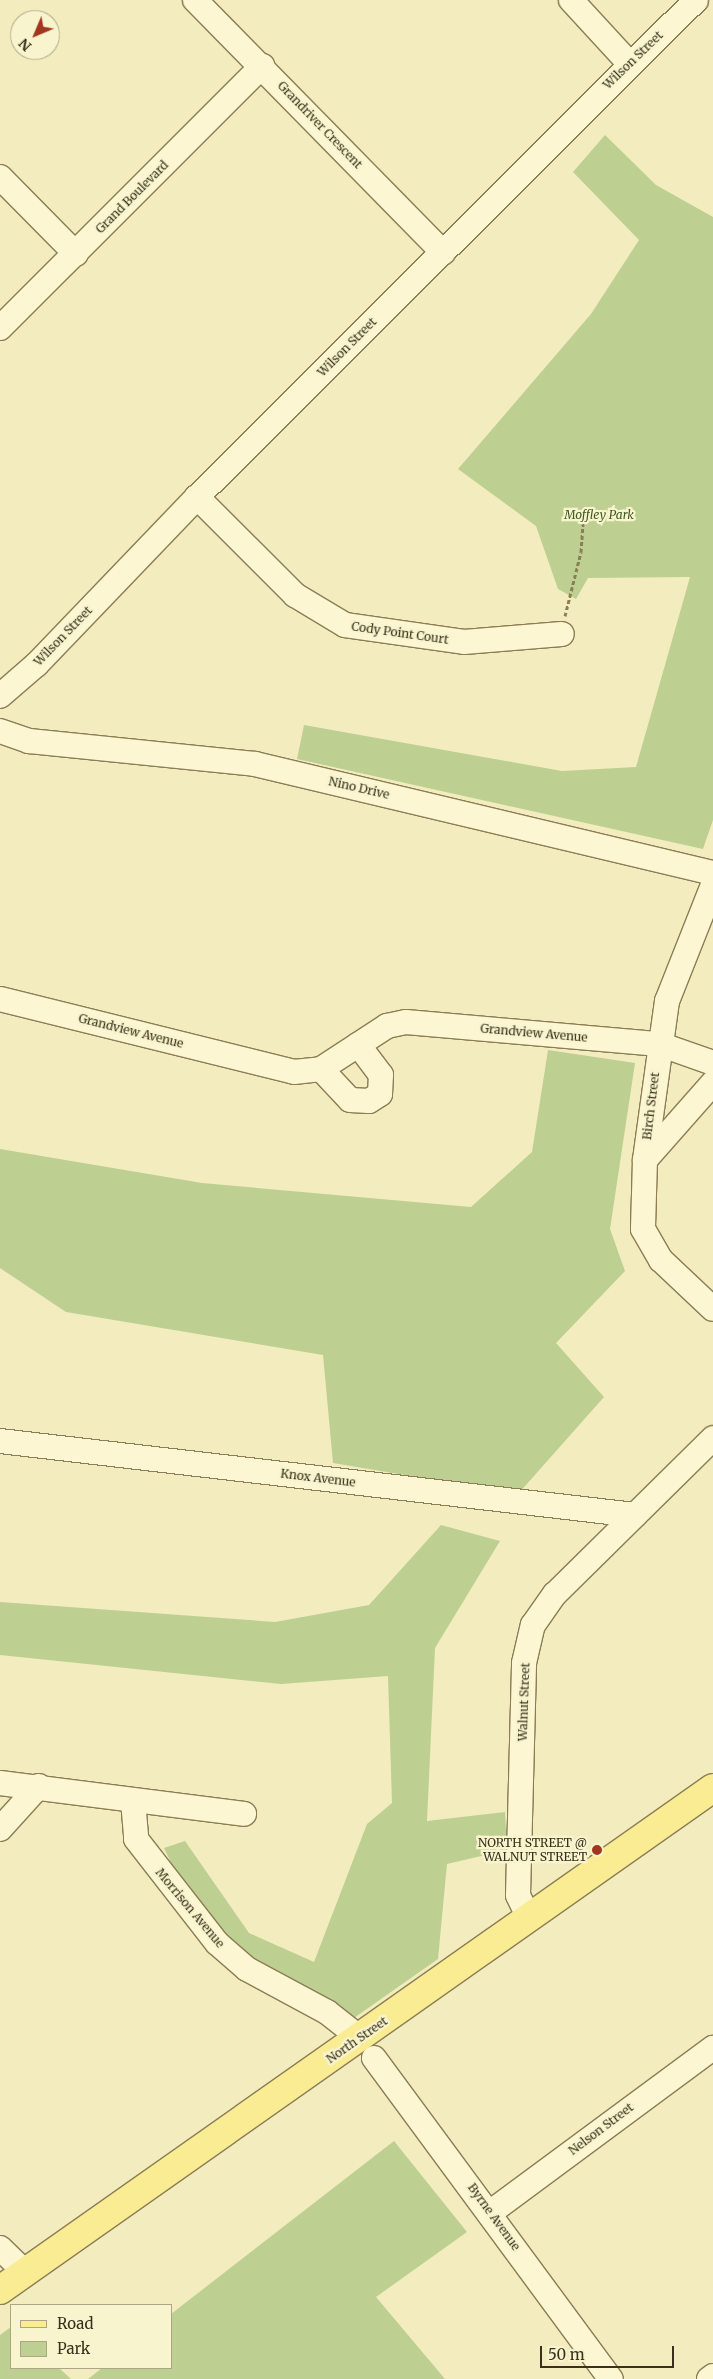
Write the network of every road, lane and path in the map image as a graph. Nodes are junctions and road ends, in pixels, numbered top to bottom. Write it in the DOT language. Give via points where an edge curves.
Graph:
graph roads {
  1 [pos="195,0"];
  2 [pos="571,0"];
  3 [pos="696,0"];
  4 [pos="629,63"];
  5 [pos="262,66"];
  6 [pos="0,177"];
  7 [pos="443,252"];
  8 [pos="76,254"];
  9 [pos="0,328"];
  10 [pos="197,497"];
  11 [pos="583,521"];
  12 [pos="562,634"];
  13 [pos="0,696"];
  14 [pos="0,731"];
  15 [pos="713,873"];
  16 [pos="713,885"];
  17 [pos="0,999"];
  18 [pos="659,1044"];
  19 [pos="358,1045"];
  20 [pos="713,1063"];
  21 [pos="321,1069"];
  22 [pos="713,1083"];
  23 [pos="645,1160"];
  24 [pos="713,1309"];
  25 [pos="713,1438"];
  26 [pos="0,1441"];
  27 [pos="635,1515"];
  28 [pos="0,1783"];
  29 [pos="39,1786"];
  30 [pos="713,1788"];
  31 [pos="133,1801"];
  32 [pos="244,1814"];
  33 [pos="0,1829"];
  34 [pos="529,1918"];
  35 [pos="367,2048"];
  36 [pos="713,2048"];
  37 [pos="491,2212"];
  38 [pos="0,2248"];
  39 [pos="26,2272"];
  40 [pos="0,2290"];
  41 [pos="713,2376"];
  42 [pos="611,2379"];
  43 [pos="709,2379"];
  1 -- 5 [label="street, Grandriver Crescent"];
  2 -- 4 [label="street"];
  3 -- 4 [label="street, Wilson Street"];
  4 -- 7 [label="street, Wilson Street"];
  5 -- 7 [label="street, Grandriver Crescent"];
  5 -- 8 [label="street, Grand Boulevard"];
  6 -- 8 [label="street"];
  7 -- 10 [label="street, Wilson Street"];
  8 -- 9 [label="street, Grand Boulevard"];
  10 -- 12 [label="street, Cody Point Court" via="295,595 345,626 464,642"];
  10 -- 13 [label="street, Wilson Street" via="37,664"];
  11 -- 12 [label="path" via="580,552"];
  14 -- 15 [label="street, Nino Drive" via="29,741 255,764"];
  16 -- 18 [label="street, Birch Street" via="668,1001"];
  17 -- 21 [label="street, Grandview Avenue" via="294,1072"];
  18 -- 19 [label="street, Grandview Avenue" via="406,1022 387,1026"];
  18 -- 20 [label="street, Grandview Avenue"];
  18 -- 23 [label="street, Birch Street"];
  19 -- 21 [label="street, Grandview Avenue"];
  19 -- 21 [label="street" via="381,1075 380,1094 369,1101 350,1100"];
  22 -- 23 [label="street"];
  23 -- 24 [label="street, Birch Street" via="643,1229 661,1260"];
  25 -- 27 [label="street, Walnut Street"];
  26 -- 27 [label="street, Knox Avenue"];
  27 -- 34 [label="street, Walnut Street" via="555,1594 533,1625 524,1663 518,1895"];
  28 -- 29 [label="street"];
  29 -- 31 [label="street"];
  29 -- 33 [label="street"];
  30 -- 34 [label="main road, North Street"];
  31 -- 32 [label="street"];
  31 -- 35 [label="street, Morrison Avenue" via="136,1839 174,1893 217,1944 247,1969 327,2012"];
  34 -- 35 [label="main road, North Street"];
  35 -- 37 [label="street, Byrne Avenue"];
  35 -- 39 [label="main road, North Street"];
  36 -- 37 [label="street, Nelson Street"];
  37 -- 42 [label="street, Byrne Avenue"];
  38 -- 39 [label="street"];
  39 -- 40 [label="main road, North Street"];
  41 -- 43 [label="street"];
}
